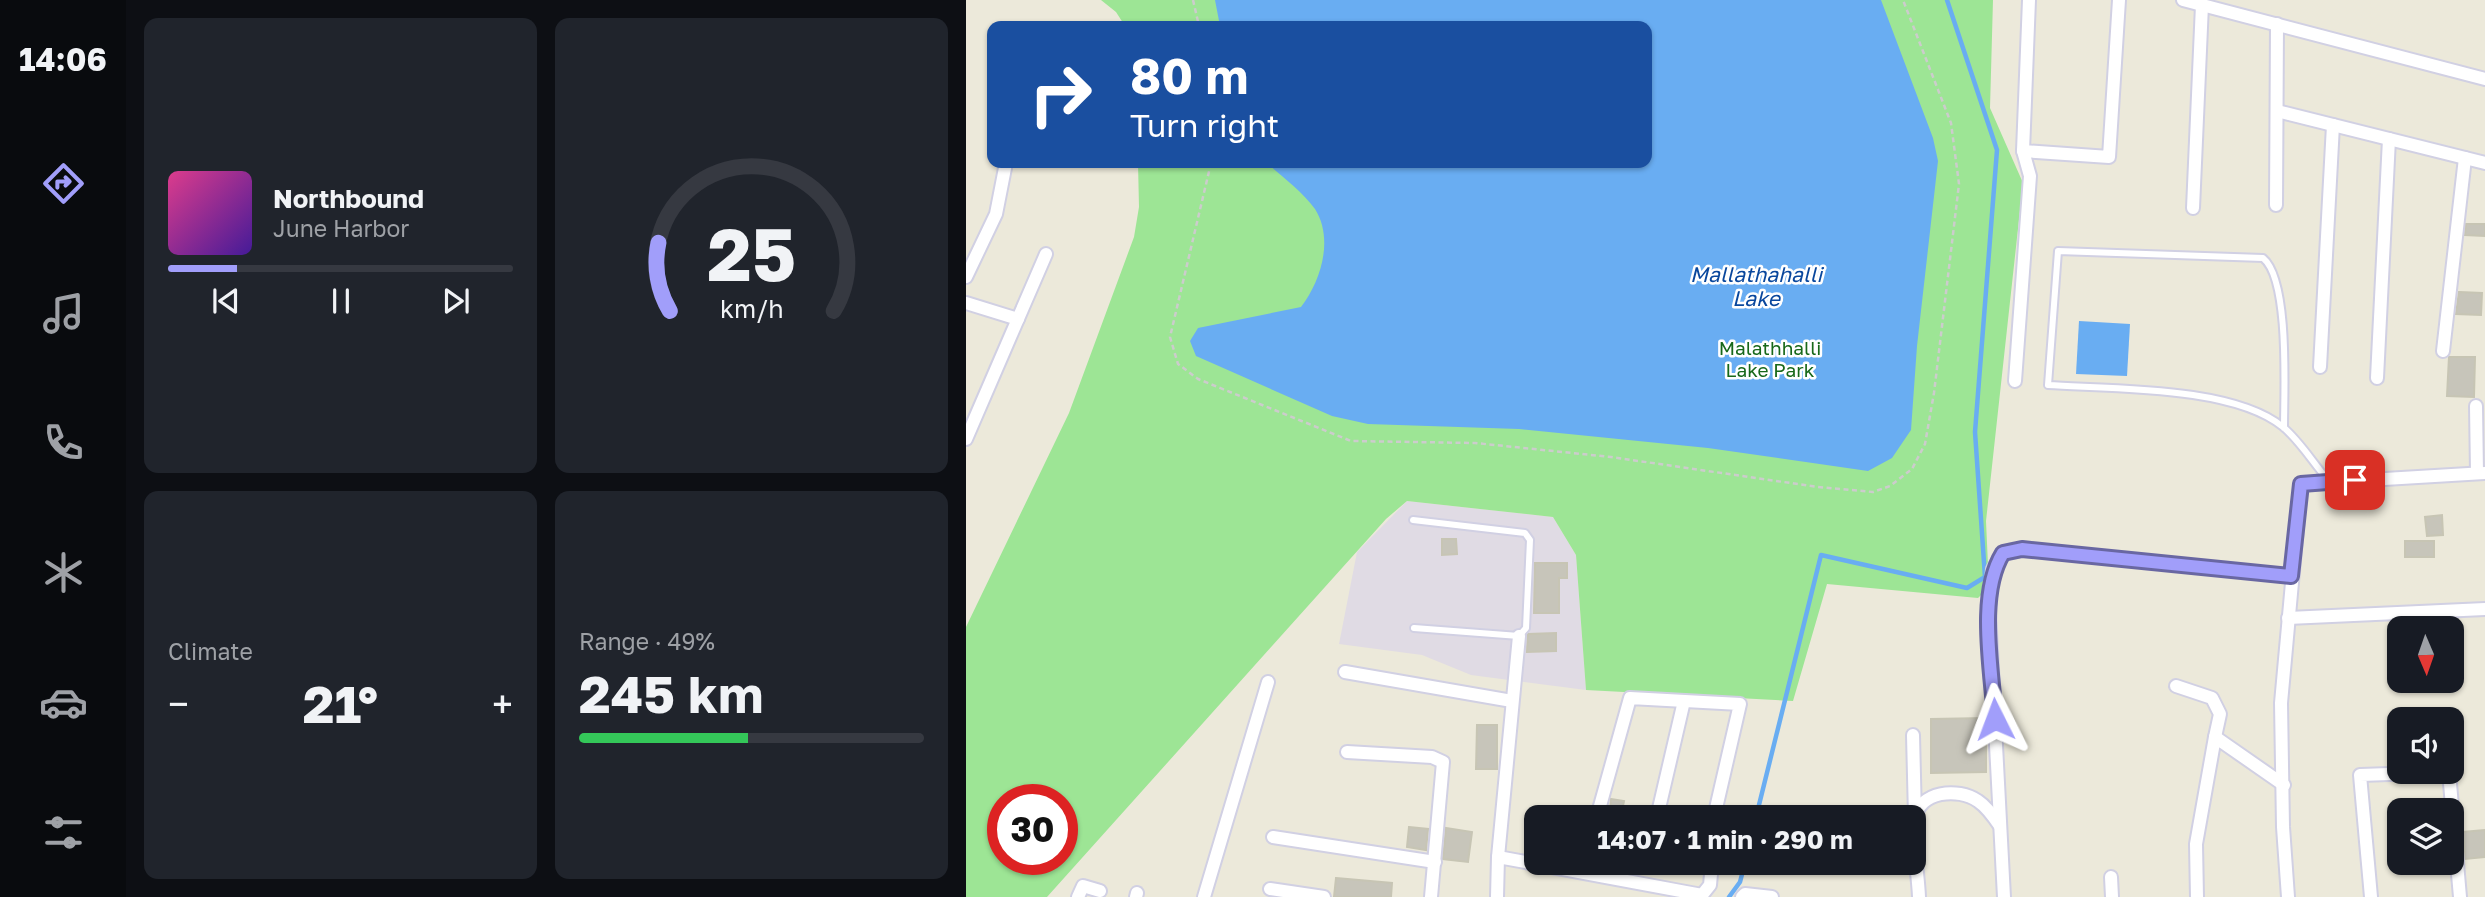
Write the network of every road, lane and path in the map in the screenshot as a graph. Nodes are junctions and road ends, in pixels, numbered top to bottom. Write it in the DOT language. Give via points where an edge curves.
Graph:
graph roads {
  1 [pos="1194,0"];
  2 [pos="1903,0"];
  3 [pos="2029,0"];
  4 [pos="2119,0"];
  5 [pos="2183,0"];
  6 [pos="2202,5"];
  7 [pos="1198,21"];
  8 [pos="2277,24"];
  9 [pos="2485,79"];
  10 [pos="2277,111"];
  11 [pos="2333,125"];
  12 [pos="2389,139"];
  13 [pos="2023,151"];
  14 [pos="2465,158"];
  15 [pos="2485,163"];
  16 [pos="1005,168"];
  17 [pos="1210,168"];
  18 [pos="2276,205"];
  19 [pos="2193,208"];
  20 [pos="1046,254"];
  21 [pos="966,277"];
  22 [pos="966,303"];
  23 [pos="1018,319"];
  24 [pos="2443,351"];
  25 [pos="2320,367"];
  26 [pos="2377,377"];
  27 [pos="2015,381"];
  28 [pos="2476,406"];
  29 [pos="2284,428"];
  30 [pos="966,439"];
  31 [pos="2481,473"];
  32 [pos="2329,482"];
  33 [pos="1413,520"];
  34 [pos="2291,576"];
  35 [pos="2485,609"];
  36 [pos="2288,618"];
  37 [pos="1414,628"];
  38 [pos="1519,636"];
  39 [pos="1345,672"];
  40 [pos="1268,682"];
  41 [pos="2176,686"];
  42 [pos="1512,701"];
  43 [pos="1684,701"];
  44 [pos="1913,735"];
  45 [pos="2215,737"];
  46 [pos="1347,752"];
  47 [pos="2387,774"];
  48 [pos="2450,784"];
  49 [pos="2284,785"];
  50 [pos="1600,805"];
  51 [pos="1660,805"];
  52 [pos="1717,805"];
  53 [pos="1915,805"];
  54 [pos="1922,805"];
  55 [pos="2001,826"];
  56 [pos="1273,837"];
  57 [pos="1498,857"];
  58 [pos="1435,862"];
  59 [pos="1524,862"];
  60 [pos="1595,875"];
  61 [pos="1711,875"];
  62 [pos="1918,875"];
  63 [pos="2111,877"];
  64 [pos="1270,889"];
  65 [pos="1100,891"];
  66 [pos="1078,897"];
  67 [pos="1204,897"];
  68 [pos="1324,897"];
  69 [pos="1431,897"];
  70 [pos="1497,897"];
  71 [pos="1742,897"];
  72 [pos="1772,897"];
  73 [pos="1919,897"];
  74 [pos="2004,897"];
  75 [pos="2112,897"];
  76 [pos="2197,897"];
  77 [pos="2288,897"];
  78 [pos="2371,897"];
  79 [pos="2460,897"];
  1 -- 7 [label="path"];
  2 -- 17 [label="path" via="1951,123 1958,163 1958,204 1925,443 1905,475 1873,492 1489,445 1351,441 1198,379 1178,363 1170,337"];
  3 -- 13 [label="street"];
  4 -- 13 [label="street" via="2109,157"];
  5 -- 6 [label="street"];
  6 -- 8 [label="street"];
  6 -- 19 [label="street"];
  8 -- 9 [label="street"];
  8 -- 10 [label="street"];
  10 -- 11 [label="street"];
  10 -- 18 [label="street"];
  11 -- 12 [label="street"];
  11 -- 25 [label="street"];
  12 -- 14 [label="street"];
  12 -- 26 [label="street"];
  13 -- 27 [label="street" via="2030,176"];
  14 -- 15 [label="street"];
  14 -- 24 [label="street"];
  16 -- 21 [label="street" via="996,214"];
  20 -- 23 [label="street"];
  22 -- 23 [label="street"];
  23 -- 30 [label="street"];
  28 -- 31 [label="street"];
  29 -- 29 [label="lane" via="2260,412 2219,397 2048,385 2057,251 2263,258 2271,264 2284,339"];
  29 -- 32 [label="lane"];
  31 -- 32 [label="street"];
  32 -- 34 [label="street" via="2301,484"];
  33 -- 38 [label="lane" via="1525,533 1530,540 1526,628"];
  34 -- 36 [label="street"];
  34 -- 55 [label="street" via="2022,549 2003,553 1993,569 1989,612"];
  35 -- 36 [label="street"];
  36 -- 49 [label="street" via="2281,703"];
  37 -- 38 [label="lane"];
  38 -- 42 [label="street"];
  39 -- 42 [label="street"];
  40 -- 67 [label="street"];
  41 -- 45 [label="street" via="2213,698 2220,714"];
  42 -- 57 [label="street"];
  43 -- 50 [label="street" via="1630,698"];
  43 -- 51 [label="street"];
  43 -- 52 [label="street" via="1740,704"];
  44 -- 53 [label="street"];
  45 -- 49 [label="street"];
  45 -- 76 [label="street" via="2196,844"];
  46 -- 58 [label="street" via="1432,757 1443,762"];
  47 -- 78 [label="street" via="2360,775"];
  48 -- 79 [label="street"];
  49 -- 77 [label="street"];
  54 -- 55 [label="street" via="1936,794 1958,793 1977,800"];
  55 -- 74 [label="street"];
  56 -- 58 [label="street"];
  57 -- 59 [label="street"];
  57 -- 70 [label="street"];
  58 -- 69 [label="street"];
  60 -- 61 [label="street" via="1702,895"];
  62 -- 73 [label="street"];
  63 -- 75 [label="street"];
  64 -- 68 [label="street"];
  65 -- 66 [label="street" via="1083,886"];
  71 -- 72 [label="street"];
}
